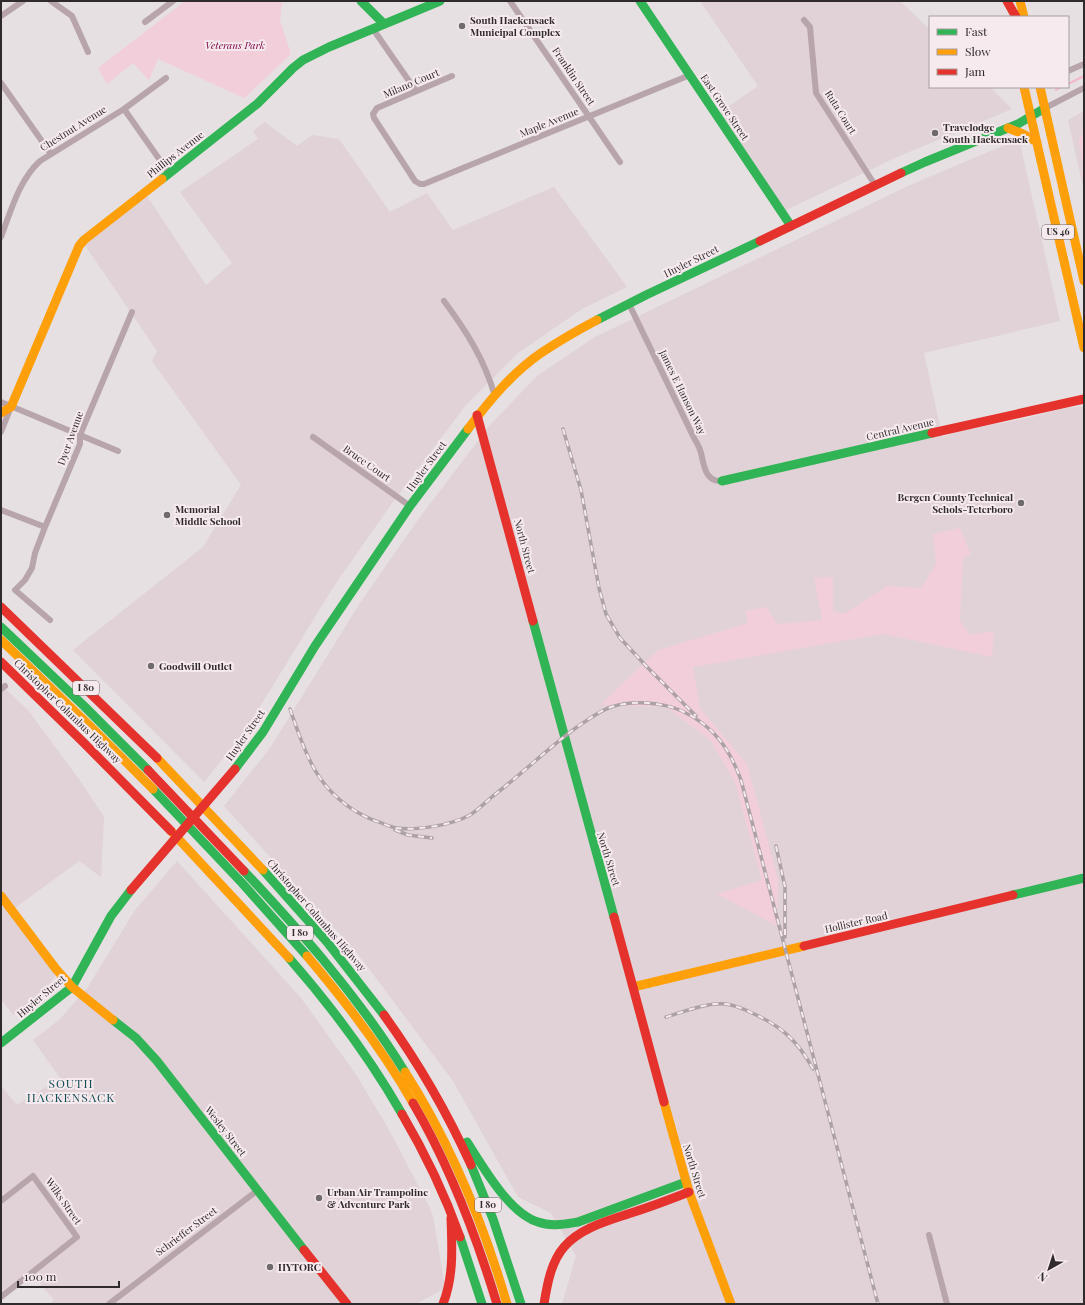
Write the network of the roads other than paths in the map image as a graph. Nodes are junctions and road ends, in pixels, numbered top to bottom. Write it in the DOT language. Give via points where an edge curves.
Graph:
graph roads {
  1 [pos="22,1"];
  2 [pos="51,1"];
  3 [pos="173,1"];
  4 [pos="361,1"];
  5 [pos="440,1"];
  6 [pos="510,1"];
  7 [pos="640,1"];
  8 [pos="1006,1"];
  9 [pos="1020,1"];
  10 [pos="1,16"];
  11 [pos="1008,16"];
  12 [pos="1015,16"];
  13 [pos="1024,16"];
  14 [pos="804,20"];
  15 [pos="145,22"];
  16 [pos="384,24"];
  17 [pos="373,29"];
  18 [pos="88,52"];
  19 [pos="1084,64"];
  20 [pos="1069,72"];
  21 [pos="690,75"];
  22 [pos="452,76"];
  23 [pos="166,78"];
  24 [pos="1,84"];
  25 [pos="1024,88"];
  26 [pos="1032,88"];
  27 [pos="1040,88"];
  28 [pos="1084,88"];
  29 [pos="416,91"];
  30 [pos="1045,108"];
  31 [pos="124,109"];
  32 [pos="589,116"];
  33 [pos="1031,116"];
  34 [pos="1008,128"];
  35 [pos="1037,142"];
  36 [pos="51,154"];
  37 [pos="620,162"];
  38 [pos="169,173"];
  39 [pos="415,181"];
  40 [pos="876,185"];
  41 [pos="791,226"];
  42 [pos="1,237"];
  43 [pos="1075,240"];
  44 [pos="1084,281"];
  45 [pos="444,301"];
  46 [pos="629,304"];
  47 [pos="132,312"];
  48 [pos="1084,348"];
  49 [pos="495,396"];
  50 [pos="1084,399"];
  51 [pos="1,402"];
  52 [pos="11,407"];
  53 [pos="1,413"];
  54 [pos="478,416"];
  55 [pos="1,432"];
  56 [pos="80,435"];
  57 [pos="313,437"];
  58 [pos="118,451"];
  59 [pos="722,481"];
  60 [pos="410,506"];
  61 [pos="1,510"];
  62 [pos="45,527"];
  63 [pos="1,607"];
  64 [pos="50,620"];
  65 [pos="1,627"];
  66 [pos="1,640"];
  67 [pos="1,662"];
  68 [pos="1084,878"];
  69 [pos="1,896"];
  70 [pos="72,987"];
  71 [pos="633,987"];
  72 [pos="1,1044"];
  73 [pos="445,1111"];
  74 [pos="686,1182"];
  75 [pos="258,1190"];
  76 [pos="689,1192"];
  77 [pos="1,1201"];
  78 [pos="451,1211"];
  79 [pos="929,1235"];
  80 [pos="1,1297"];
  81 [pos="109,1304"];
  82 [pos="347,1304"];
  83 [pos="444,1304"];
  84 [pos="482,1304"];
  85 [pos="497,1304"];
  86 [pos="507,1304"];
  87 [pos="521,1304"];
  88 [pos="544,1304"];
  89 [pos="732,1304"];
  90 [pos="947,1304"];
  1 -- 10 [label="street"];
  2 -- 18 [label="street" via="72,16"];
  3 -- 15 [label="street"];
  4 -- 16 [label="main road"];
  5 -- 16 [label="main road, Phillips Avenue"];
  6 -- 32 [label="street, Franklin Street"];
  7 -- 21 [label="main road, East Grove Street"];
  8 -- 11 [label="main road"];
  8 -- 12 [label="main road"];
  9 -- 13 [label="main road"];
  14 -- 40 [label="street, Ruta Court" via="810,27 816,93"];
  16 -- 17 [label="main road, Phillips Avenue"];
  17 -- 29 [label="street"];
  17 -- 38 [label="main road, Phillips Avenue" via="304,60 257,104"];
  19 -- 20 [label="street"];
  21 -- 32 [label="street, Maple Avenue"];
  21 -- 41 [label="main road, East Grove Street"];
  22 -- 29 [label="street, Milano Court"];
  23 -- 31 [label="street, Chestnut Avenue"];
  24 -- 36 [label="street"];
  25 -- 33 [label="main road, US 46"];
  26 -- 30 [label="main road"];
  27 -- 30 [label="main road, US 46"];
  28 -- 30 [label="street"];
  29 -- 39 [label="street, Milano Court" via="378,108 374,118"];
  30 -- 33 [label="main road, Huyler Street"];
  30 -- 43 [label="main road, US 46"];
  31 -- 36 [label="street, Chestnut Avenue"];
  31 -- 38 [label="street"];
  32 -- 37 [label="street, Franklin Street"];
  32 -- 39 [label="street, Maple Avenue" via="424,184"];
  33 -- 34 [label="main road, Huyler Street"];
  33 -- 35 [label="main road, US 46"];
  33 -- 43 [label="main road" via="1042,132 1058,195"];
  34 -- 35 [label="main road"];
  34 -- 40 [label="main road, Huyler Street"];
  35 -- 48 [label="main road, US 46"];
  36 -- 42 [label="street, Chestnut Avenue" via="35,166 24,180"];
  38 -- 52 [label="main road, Phillips Avenue" via="79,246"];
  40 -- 41 [label="main road, Huyler Street"];
  41 -- 46 [label="main road, Huyler Street"];
  43 -- 44 [label="main road, US 46"];
  45 -- 49 [label="street" via="477,350"];
  46 -- 49 [label="main road, Huyler Street" via="558,342 519,372"];
  46 -- 59 [label="street, James E Hanson Way" via="700,451 705,470 713,481"];
  47 -- 56 [label="street, Dyer Avenue"];
  49 -- 54 [label="main road, Huyler Street"];
  50 -- 59 [label="main road, Central Avenue"];
  51 -- 52 [label="street"];
  52 -- 53 [label="main road"];
  52 -- 55 [label="street, Phillips Avenue"];
  52 -- 56 [label="street"];
  54 -- 60 [label="main road, Huyler Street"];
  54 -- 71 [label="main road, North Street"];
  56 -- 58 [label="street"];
  56 -- 62 [label="street, Dyer Avenue" via="80,444"];
  57 -- 60 [label="street, Bruce Court"];
  60 -- 70 [label="main road, Huyler Street, bridge" via="315,646 263,732 111,916"];
  61 -- 62 [label="street"];
  62 -- 64 [label="street, Dyer Avenue" via="29,574 15,590"];
  63 -- 73 [label="main road, Christopher Columbus Highway / I 80" via="170,771 304,916 358,980 392,1026"];
  65 -- 86 [label="main road, Christopher Columbus Highway / I 80" via="89,711 202,826 307,941 366,1013 407,1074 449,1149 481,1223"];
  66 -- 85 [label="main road, Christopher Columbus Highway / I 80" via="103,739 214,854 310,958 356,1016 401,1081 444,1162 475,1236"];
  67 -- 78 [label="main road, Christopher Columbus Highway / I 80" via="75,732 177,836 312,984 357,1042 397,1104 421,1146"];
  68 -- 71 [label="main road, Hollister Road"];
  69 -- 70 [label="main road, Wesley Street"];
  70 -- 72 [label="main road, Huyler Street"];
  70 -- 75 [label="main road, Wesley Street" via="146,1048"];
  71 -- 74 [label="main road, North Street"];
  73 -- 74 [label="main road" via="516,1210 540,1223 559,1226 578,1222"];
  73 -- 87 [label="main road, Christopher Columbus Highway / I 80" via="484,1194"];
  74 -- 76 [label="main road, North Street"];
  75 -- 81 [label="street, Schrieffer Street"];
  75 -- 82 [label="main road, Wesley Street"];
  76 -- 88 [label="main road" via="594,1228 572,1240 564,1247 552,1268"];
  76 -- 89 [label="main road, North Street"];
  77 -- 80 [label="street, Wilks Street" via="34,1176 77,1237"];
  78 -- 83 [label="main road" via="451,1272"];
  78 -- 84 [label="main road, Christopher Columbus Highway / I 80"];
  79 -- 90 [label="street"];
}
